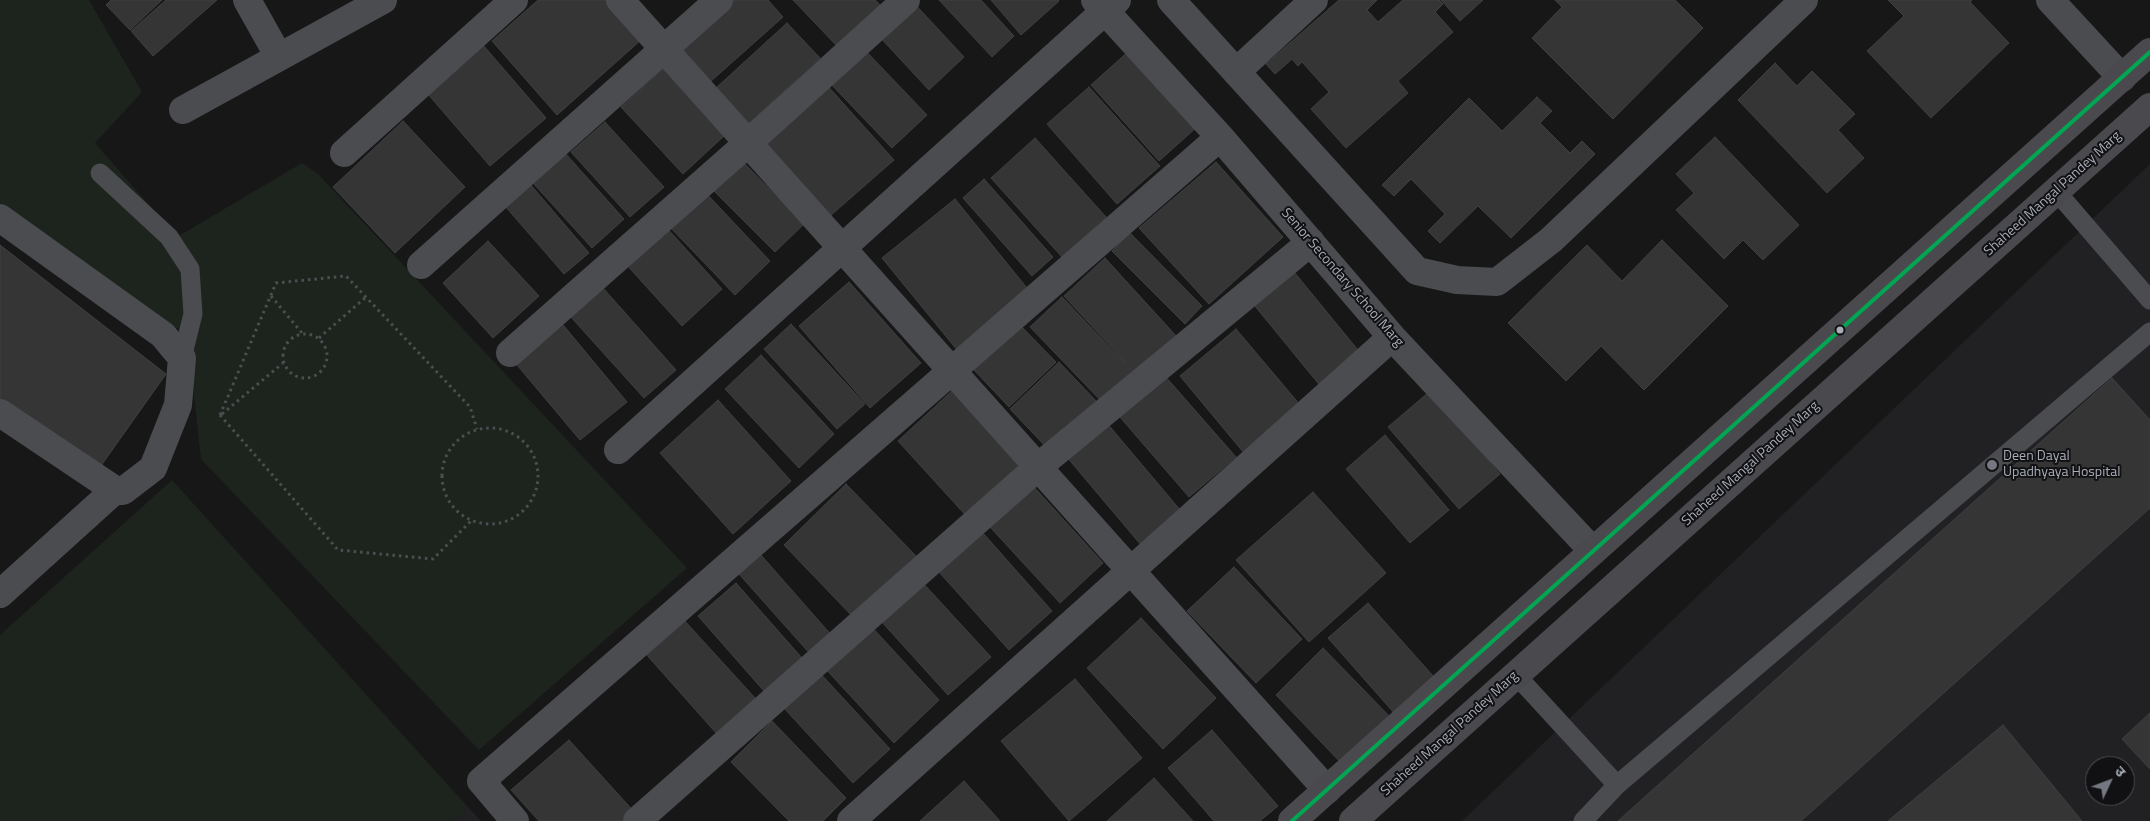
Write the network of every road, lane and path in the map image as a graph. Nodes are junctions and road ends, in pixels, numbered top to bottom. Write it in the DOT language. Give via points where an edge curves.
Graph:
graph roads {
  1 [pos="247,0"];
  2 [pos="383,0"];
  3 [pos="514,0"];
  4 [pos="620,0"];
  5 [pos="719,0"];
  6 [pos="906,0"];
  7 [pos="1171,0"];
  8 [pos="1314,0"];
  9 [pos="1804,0"];
  10 [pos="2050,0"];
  11 [pos="1106,4"];
  12 [pos="663,49"];
  13 [pos="2150,52"];
  14 [pos="279,57"];
  15 [pos="1236,72"];
  16 [pos="2122,78"];
  17 [pos="2150,107"];
  18 [pos="183,110"];
  19 [pos="1220,136"];
  20 [pos="748,143"];
  21 [pos="344,153"];
  22 [pos="100,173"];
  23 [pos="2004,184"];
  24 [pos="2056,191"];
  25 [pos="2030,214"];
  26 [pos="0,218"];
  27 [pos="1311,242"];
  28 [pos="842,248"];
  29 [pos="421,265"];
  30 [pos="271,296"];
  31 [pos="366,297"];
  32 [pos="2150,300"];
  33 [pos="2150,332"];
  34 [pos="302,334"];
  35 [pos="319,338"];
  36 [pos="1392,338"];
  37 [pos="510,353"];
  38 [pos="182,358"];
  39 [pos="283,363"];
  40 [pos="952,372"];
  41 [pos="0,413"];
  42 [pos="220,415"];
  43 [pos="477,429"];
  44 [pos="618,450"];
  45 [pos="1038,467"];
  46 [pos="115,490"];
  47 [pos="472,520"];
  48 [pos="1592,551"];
  49 [pos="1131,571"];
  50 [pos="0,594"];
  51 [pos="1516,675"];
  52 [pos="1617,785"];
  53 [pos="1327,790"];
  54 [pos="1357,820"];
  55 [pos="515,821"];
  56 [pos="637,821"];
  57 [pos="851,821"];
  58 [pos="1292,821"];
  59 [pos="1583,821"];
  1 -- 14 [label="street"];
  2 -- 14 [label="street"];
  3 -- 21 [label="street"];
  4 -- 12 [label="street"];
  5 -- 12 [label="street"];
  6 -- 20 [label="street"];
  7 -- 15 [label="street"];
  8 -- 15 [label="street"];
  9 -- 15 [label="street" via="1551,240 1498,282 1457,280 1417,271"];
  10 -- 16 [label="street"];
  11 -- 19 [label="street, Senior Secondary School Marg"];
  11 -- 28 [label="street"];
  12 -- 20 [label="street"];
  12 -- 29 [label="street"];
  13 -- 16 [label="street"];
  14 -- 18 [label="street"];
  16 -- 23 [label="street"];
  17 -- 24 [label="street, Shaheed Mangal Pandey Marg"];
  19 -- 27 [label="street, Senior Secondary School Marg"];
  19 -- 40 [label="street"];
  20 -- 28 [label="street"];
  20 -- 37 [label="street"];
  22 -- 38 [label="lane" via="169,237 190,268 193,314"];
  23 -- 25 [label="street"];
  23 -- 48 [label="street"];
  24 -- 25 [label="street, Shaheed Mangal Pandey Marg"];
  24 -- 32 [label="lane"];
  25 -- 51 [label="street, Shaheed Mangal Pandey Marg"];
  26 -- 38 [label="street" via="164,335"];
  27 -- 36 [label="street, Senior Secondary School Marg"];
  27 -- 45 [label="street"];
  28 -- 40 [label="street"];
  28 -- 44 [label="street"];
  30 -- 31 [label="path" via="276,283 346,276"];
  30 -- 34 [label="path"];
  30 -- 42 [label="path"];
  31 -- 35 [label="path"];
  31 -- 43 [label="path" via="470,408"];
  33 -- 52 [label="lane"];
  34 -- 35 [label="path"];
  34 -- 39 [label="path" via="290,338 284,346"];
  35 -- 39 [label="path" via="326,348 327,357 320,372 303,378 295,376"];
  36 -- 48 [label="street, Senior Secondary School Marg"];
  36 -- 49 [label="street"];
  38 -- 46 [label="street" via="178,405 153,468 123,490"];
  39 -- 42 [label="path"];
  40 -- 45 [label="street"];
  40 -- 55 [label="street" via="481,781"];
  41 -- 46 [label="street"];
  42 -- 47 [label="path" via="338,550 434,559"];
  43 -- 47 [label="path" via="462,436 449,450 442,468 443,486 450,504"];
  43 -- 47 [label="path" via="498,428 516,436 530,448 538,466 538,485 531,502 518,516 501,524 482,524"];
  45 -- 49 [label="street"];
  45 -- 56 [label="street"];
  46 -- 50 [label="street"];
  48 -- 53 [label="street"];
  49 -- 53 [label="street"];
  49 -- 57 [label="street"];
  51 -- 52 [label="lane"];
  51 -- 54 [label="street, Shaheed Mangal Pandey Marg"];
  52 -- 59 [label="lane"];
  53 -- 58 [label="street"];
}
